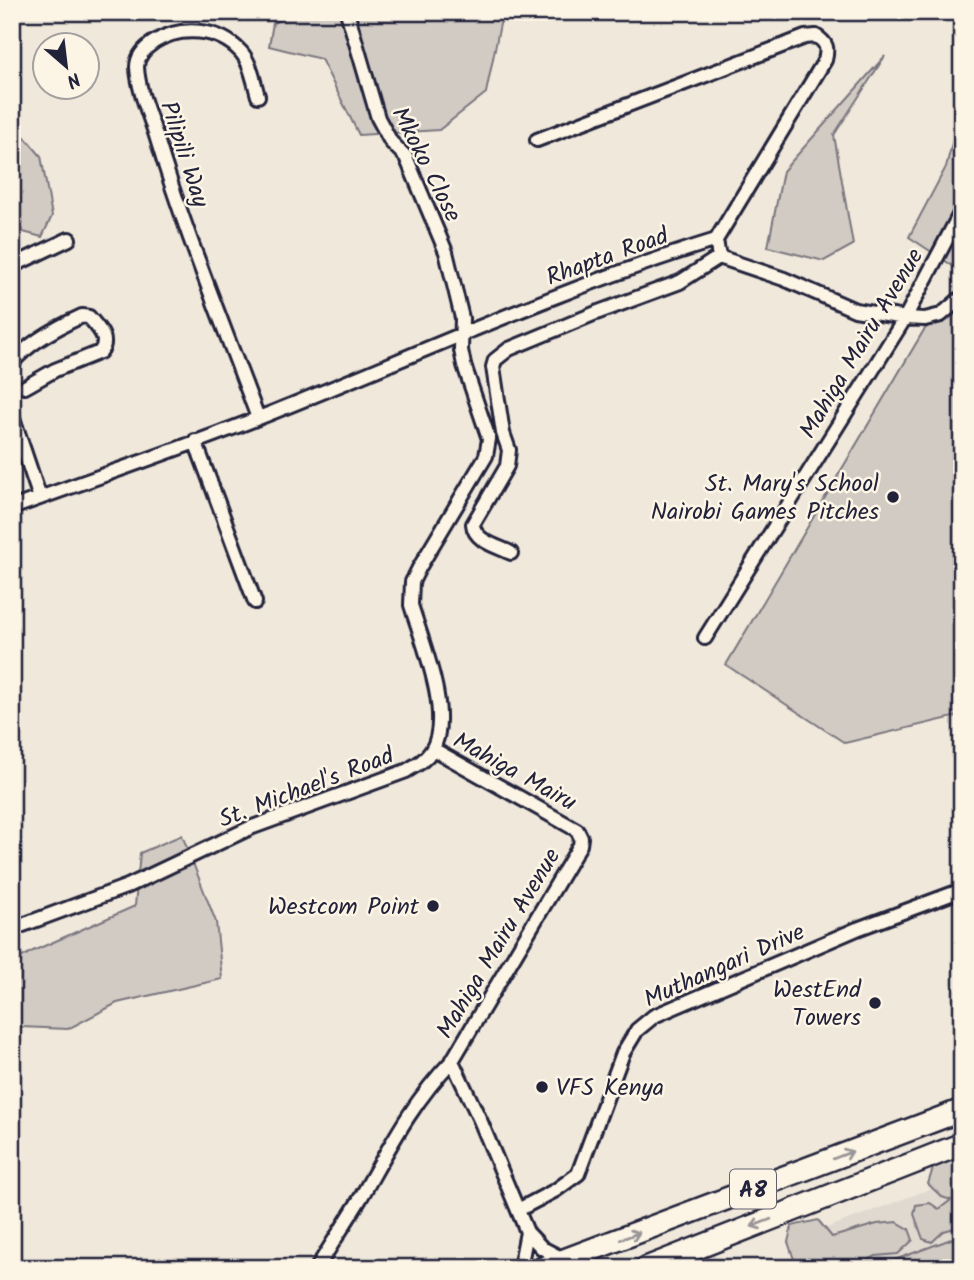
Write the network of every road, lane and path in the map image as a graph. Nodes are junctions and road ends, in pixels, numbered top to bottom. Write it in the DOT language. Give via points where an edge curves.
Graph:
graph roads {
  1 [pos="347,12"];
  2 [pos="258,96"];
  3 [pos="537,140"];
  4 [pos="962,210"];
  5 [pos="69,239"];
  6 [pos="716,240"];
  7 [pos="719,257"];
  8 [pos="12,266"];
  9 [pos="962,297"];
  10 [pos="905,318"];
  11 [pos="463,335"];
  12 [pos="12,363"];
  13 [pos="25,387"];
  14 [pos="12,415"];
  15 [pos="258,418"];
  16 [pos="195,440"];
  17 [pos="40,498"];
  18 [pos="12,508"];
  19 [pos="510,553"];
  20 [pos="254,602"];
  21 [pos="705,638"];
  22 [pos="433,749"];
  23 [pos="577,830"];
  24 [pos="962,890"];
  25 [pos="12,929"];
  26 [pos="452,1061"];
  27 [pos="962,1111"];
  28 [pos="962,1144"];
  29 [pos="518,1210"];
  30 [pos="527,1232"];
  31 [pos="565,1260"];
  32 [pos="317,1268"];
  33 [pos="520,1268"];
  34 [pos="543,1268"];
  35 [pos="646,1268"];
  1 -- 11 [label="street, Mkoko Close" via="379,118 406,158 446,252"];
  2 -- 15 [label="street, Pilipili Way" via="243,54 212,34 197,30 165,35 138,58 138,77 163,160"];
  3 -- 6 [label="street" via="816,36 828,50 825,60"];
  4 -- 10 [label="street, Mahiga Mairu Avenue"];
  5 -- 8 [label="street"];
  6 -- 7 [label="street"];
  6 -- 11 [label="street, Rhapta Road" via="656,258"];
  7 -- 10 [label="street" via="855,310"];
  7 -- 19 [label="street" via="680,282 509,349 495,360 510,456 474,532"];
  9 -- 10 [label="street" via="941,315"];
  10 -- 21 [label="street, Mahiga Mairu Avenue"];
  11 -- 15 [label="street, Rhapta Road"];
  11 -- 22 [label="street" via="464,365 489,448 411,589 411,605 436,688 439,718"];
  12 -- 13 [label="street" via="37,341 82,316 100,329 105,341 100,352"];
  14 -- 17 [label="street"];
  15 -- 16 [label="street, Rhapta Road"];
  16 -- 17 [label="street, Rhapta Road"];
  16 -- 20 [label="street"];
  17 -- 18 [label="street, Rhapta Road"];
  22 -- 23 [label="street, Mahiga Mairu"];
  22 -- 25 [label="street, St. Michael's Road" via="406,771 250,828 128,886"];
  23 -- 26 [label="street, Mahiga Mairu Avenue" via="580,845"];
  24 -- 29 [label="street, Muthangari Drive" via="857,929 654,1016 637,1030 623,1053 578,1174"];
  26 -- 29 [label="street, Mahiga Mairu Avenue"];
  26 -- 32 [label="street" via="411,1108"];
  31 -- 27 [label="highway, A8, one-way"];
  28 -- 35 [label="highway, A8, one-way"];
  29 -- 30 [label="street, Mahiga Mairu Avenue"];
  30 -- 31 [label="street" via="542,1248"];
  30 -- 33 [label="street"];
  31 -- 34 [label="highway, A8"];
}
